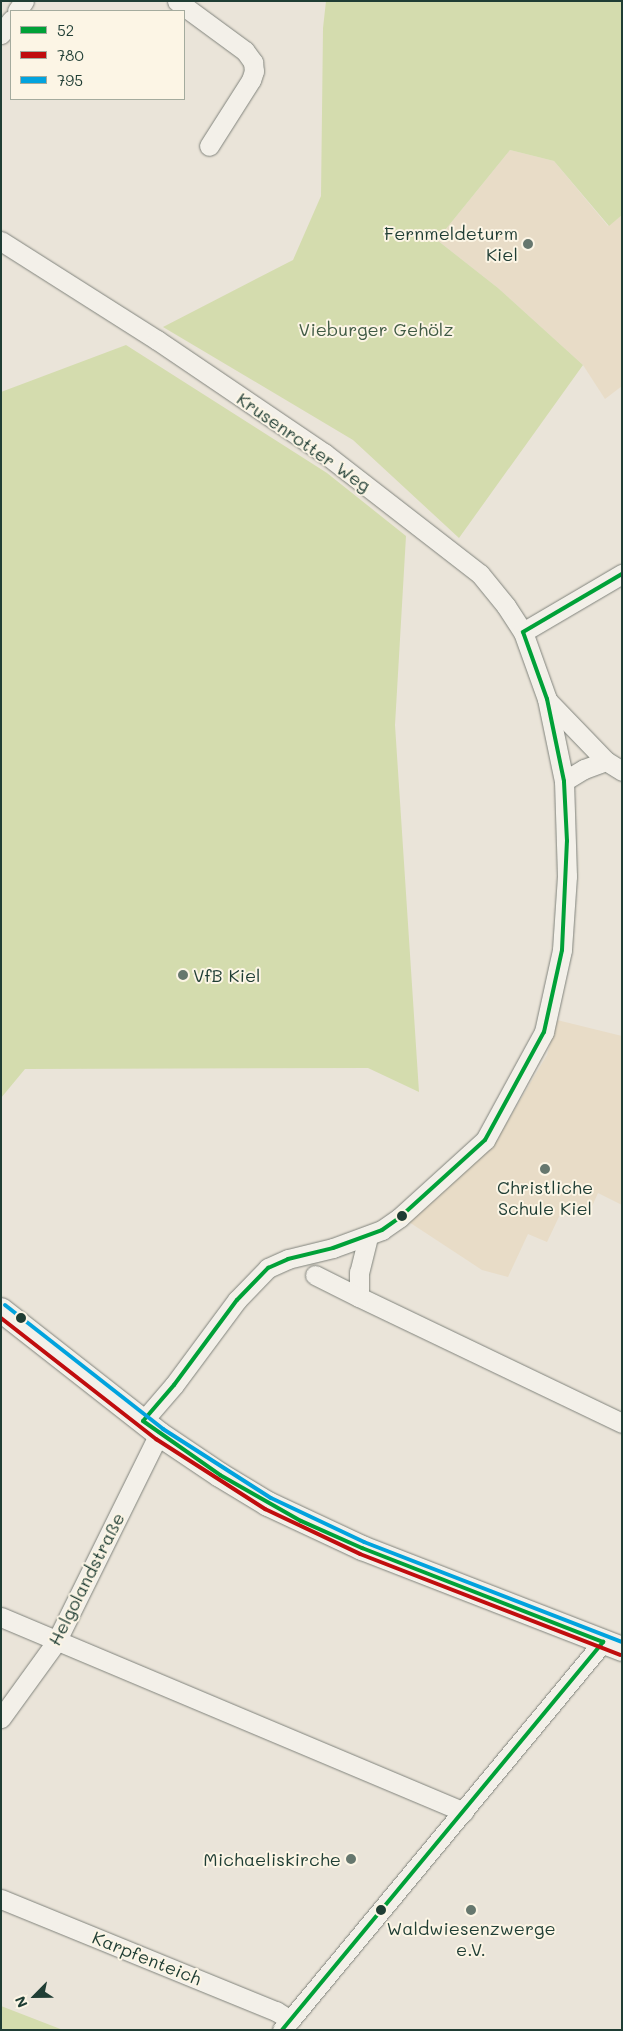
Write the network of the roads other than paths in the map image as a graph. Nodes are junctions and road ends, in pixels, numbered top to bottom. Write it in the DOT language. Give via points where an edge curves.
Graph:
graph roads {
  1 [pos="177,1"];
  2 [pos="10,21"];
  3 [pos="1,34"];
  4 [pos="209,146"];
  5 [pos="1,241"];
  6 [pos="622,574"];
  7 [pos="523,632"];
  8 [pos="547,699"];
  9 [pos="614,766"];
  10 [pos="564,781"];
  11 [pos="368,1237"];
  12 [pos="315,1275"];
  13 [pos="359,1297"];
  14 [pos="1,1310"];
  15 [pos="622,1423"];
  16 [pos="151,1427"];
  17 [pos="1,1617"];
  18 [pos="56,1642"];
  19 [pos="613,1645"];
  20 [pos="1,1718"];
  21 [pos="464,1812"];
  22 [pos="1,1899"];
  23 [pos="286,2025"];
  1 -- 4 [label="street" via="246,51 253,62 251,80"];
  2 -- 3 [label="street"];
  5 -- 7 [label="street, Krusenrotter Weg" via="324,452 480,574"];
  6 -- 7 [label="street"];
  7 -- 8 [label="street, Krusenrotter Weg"];
  8 -- 9 [label="street, Krusenrotter Weg" via="571,727"];
  8 -- 10 [label="street, Krusenrotter Weg"];
  9 -- 10 [label="street, Krusenrotter Weg" via="584,769"];
  10 -- 11 [label="street, Helgolandstraße" via="568,876 562,950 544,1032 485,1140 399,1218"];
  11 -- 13 [label="street" via="359,1272"];
  11 -- 16 [label="street, Helgolandstraße" via="288,1258 268,1268 237,1300 174,1385"];
  12 -- 13 [label="street"];
  13 -- 15 [label="street"];
  14 -- 16 [label="main road"];
  16 -- 18 [label="street, Helgolandstraße"];
  16 -- 19 [label="main road" via="220,1475 301,1521"];
  17 -- 18 [label="street"];
  18 -- 20 [label="street, Helgolandstraße"];
  18 -- 21 [label="street"];
  19 -- 21 [label="street"];
  21 -- 23 [label="street"];
  22 -- 23 [label="street, Karpfenteich" via="276,2011"];
}
